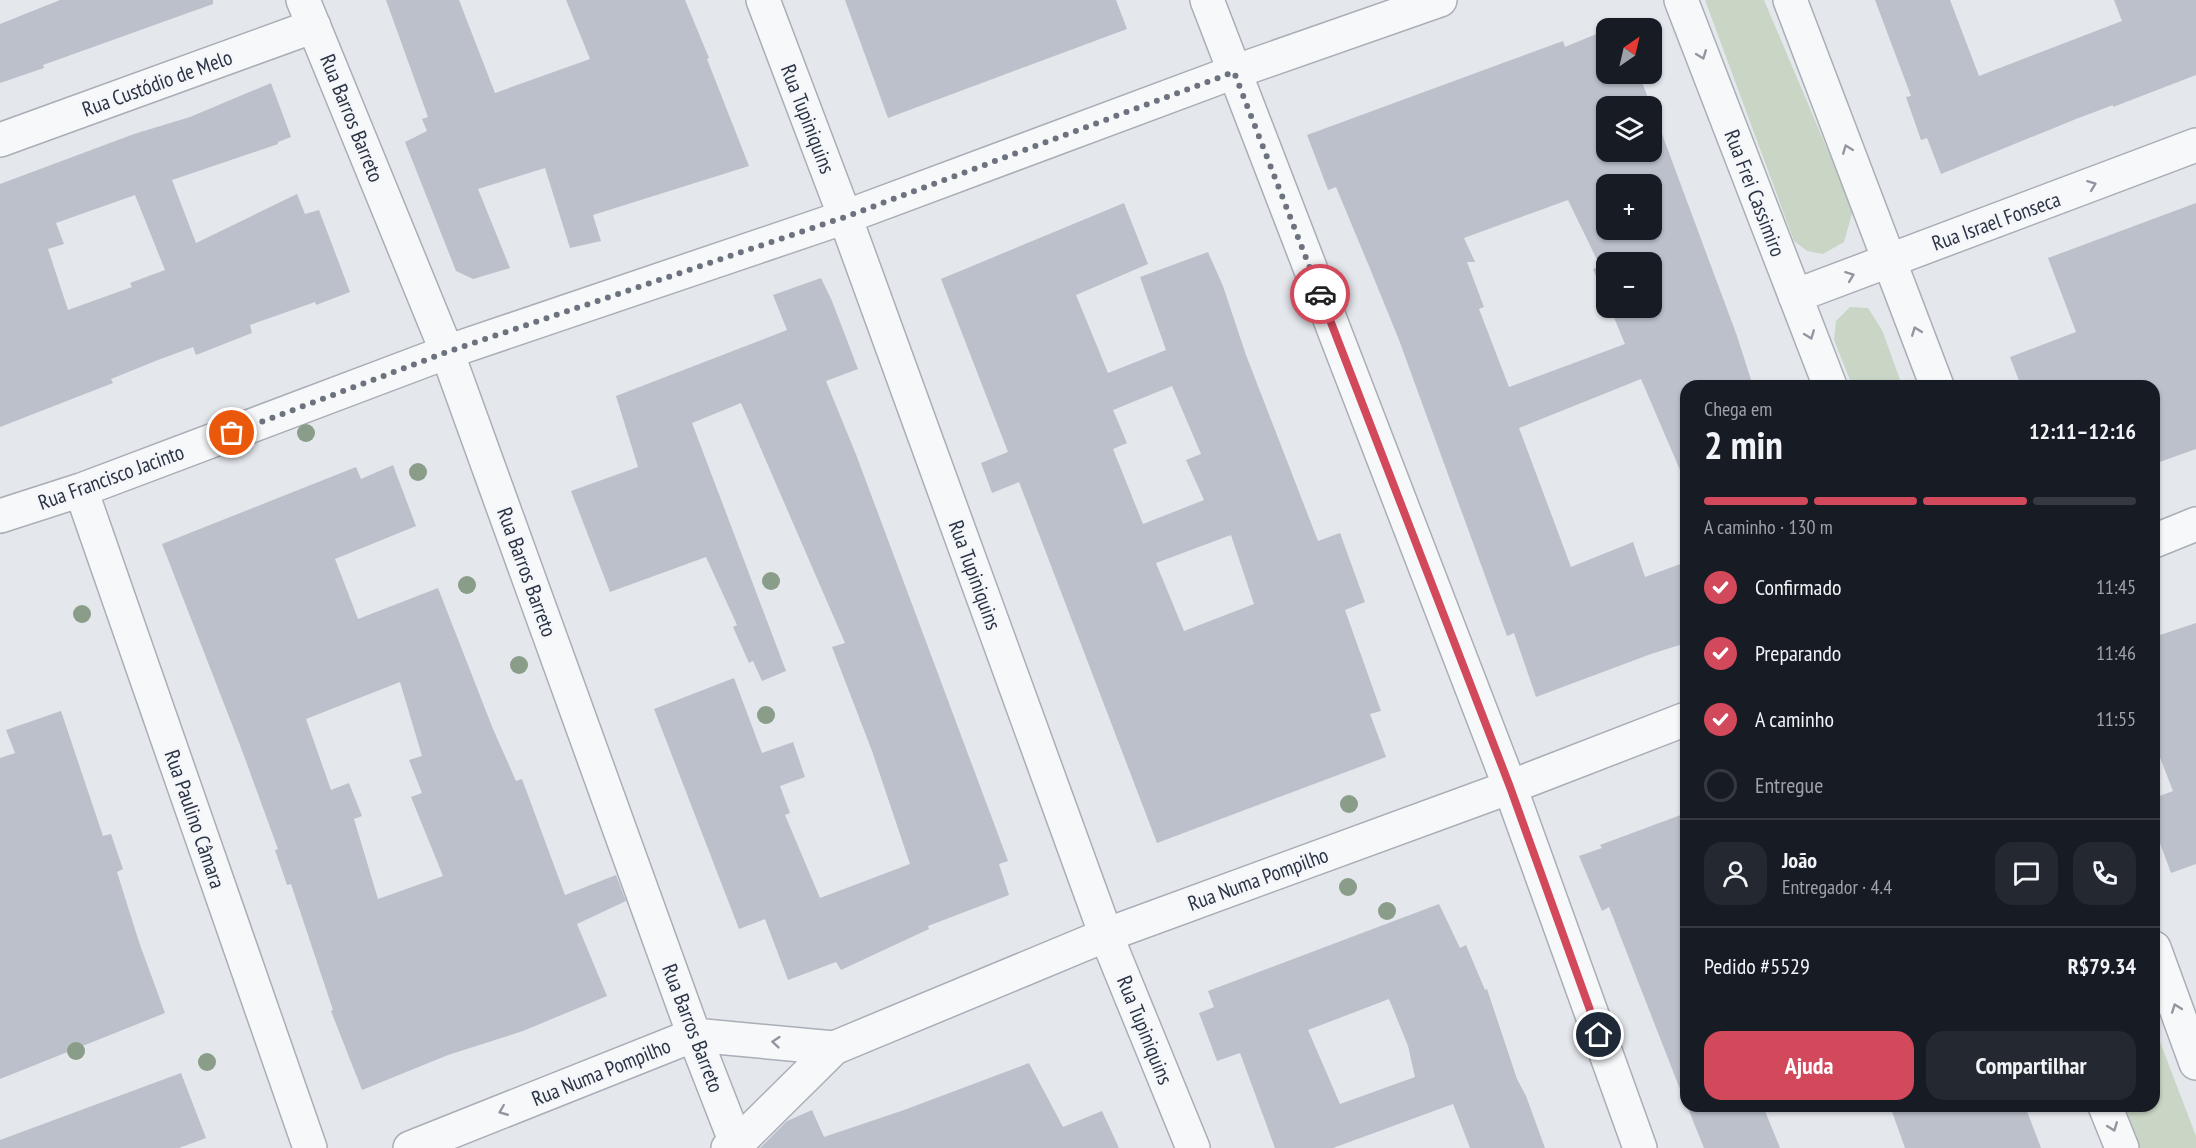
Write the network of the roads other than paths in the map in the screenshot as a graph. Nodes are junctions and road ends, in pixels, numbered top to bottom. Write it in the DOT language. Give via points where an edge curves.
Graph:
graph roads {
  1 [pos="762,0"];
  2 [pos="1207,0"];
  3 [pos="1440,0"];
  4 [pos="1681,0"];
  5 [pos="1790,0"];
  6 [pos="308,13"];
  7 [pos="1234,72"];
  8 [pos="0,140"];
  9 [pos="2196,145"];
  10 [pos="845,217"];
  11 [pos="1890,261"];
  12 [pos="1796,296"];
  13 [pos="447,352"];
  14 [pos="1828,380"];
  15 [pos="1935,380"];
  16 [pos="81,490"];
  17 [pos="0,516"];
  18 [pos="2196,524"];
  19 [pos="2160,539"];
  20 [pos="1680,721"];
  21 [pos="1510,787"];
  22 [pos="1106,935"];
  23 [pos="2160,964"];
  24 [pos="694,1035"];
  25 [pos="834,1048"];
  26 [pos="2196,1063"];
  27 [pos="2107,1112"];
  28 [pos="734,1147"];
  29 [pos="310,1148"];
  30 [pos="410,1148"];
  31 [pos="1192,1148"];
  32 [pos="1640,1148"];
  33 [pos="2122,1148"];
  1 -- 10 [label="street, Rua Tupiniquins"];
  2 -- 7 [label="street"];
  3 -- 7 [label="street, Rua Francisco Jacinto"];
  4 -- 12 [label="street, Rua Frei Cassimiro, one-way"];
  11 -- 5 [label="street, one-way"];
  6 -- 8 [label="street, Rua Custódio de Melo"];
  6 -- 13 [label="street, Rua Barros Barreto"];
  7 -- 10 [label="street, Rua Francisco Jacinto"];
  7 -- 21 [label="street"];
  11 -- 9 [label="street, Rua Israel Fonseca, one-way"];
  10 -- 13 [label="street, Rua Francisco Jacinto"];
  10 -- 22 [label="street, Rua Tupiniquins"];
  12 -- 11 [label="street, Rua Israel Fonseca, one-way"];
  15 -- 11 [label="street, one-way"];
  12 -- 14 [label="street, Rua Frei Cassimiro, one-way"];
  13 -- 16 [label="street, Rua Francisco Jacinto"];
  13 -- 24 [label="street, Rua Barros Barreto"];
  16 -- 17 [label="street, Rua Francisco Jacinto"];
  16 -- 29 [label="street, Rua Paulino Câmara"];
  18 -- 19 [label="street"];
  20 -- 21 [label="street, Rua Numa Pompilho"];
  21 -- 22 [label="street, Rua Numa Pompilho"];
  21 -- 32 [label="street"];
  22 -- 25 [label="street, Rua Numa Pompilho"];
  22 -- 31 [label="street, Rua Tupiniquins"];
  26 -- 23 [label="street, one-way"];
  25 -- 24 [label="street, Rua Numa Pompilho, one-way"];
  24 -- 28 [label="street, Rua Barros Barreto"];
  24 -- 30 [label="street, Rua Numa Pompilho, one-way"];
  25 -- 28 [label="street, Rua Numa Pompilho"];
  27 -- 33 [label="street, one-way"];
}
